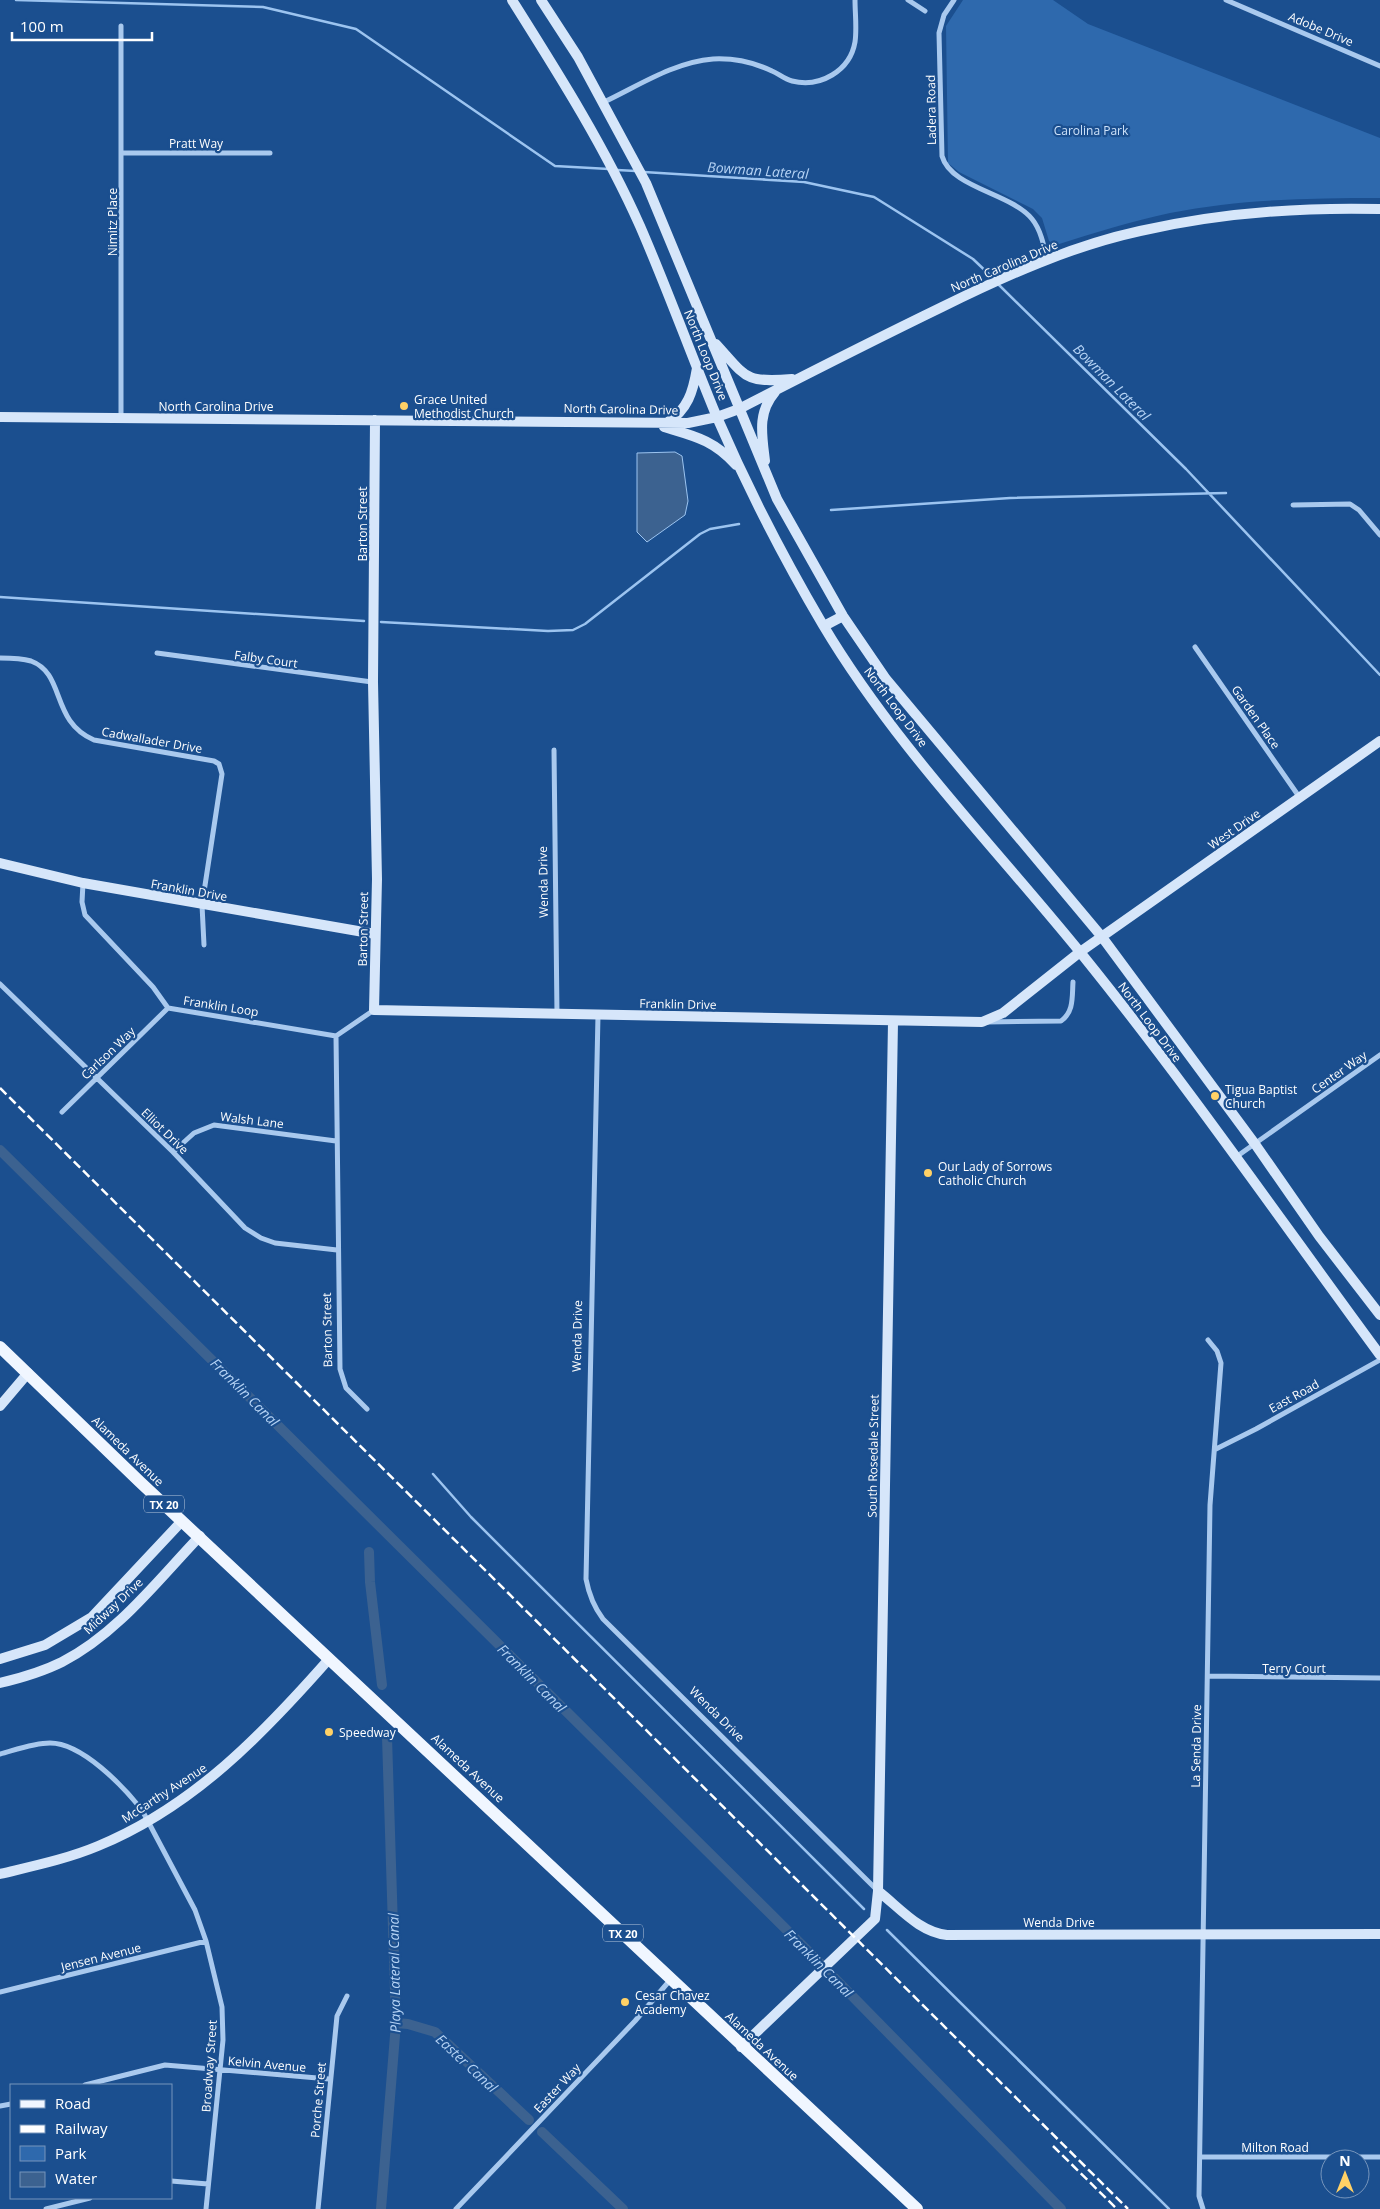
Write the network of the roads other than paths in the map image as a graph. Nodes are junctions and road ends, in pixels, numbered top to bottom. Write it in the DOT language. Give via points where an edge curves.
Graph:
graph roads {
  1 [pos="512,0"];
  2 [pos="541,0"];
  3 [pos="855,0"];
  4 [pos="908,0"];
  5 [pos="954,0"];
  6 [pos="1226,0"];
  7 [pos="925,12"];
  8 [pos="121,26"];
  9 [pos="1380,66"];
  10 [pos="604,102"];
  11 [pos="122,153"];
  12 [pos="270,153"];
  13 [pos="1380,209"];
  14 [pos="1047,260"];
  15 [pos="712,339"];
  16 [pos="697,367"];
  17 [pos="798,379"];
  18 [pos="778,389"];
  19 [pos="739,409"];
  20 [pos="0,417"];
  21 [pos="717,417"];
  22 [pos="121,418"];
  23 [pos="375,420"];
  24 [pos="654,424"];
  25 [pos="666,424"];
  26 [pos="743,473"];
  27 [pos="767,474"];
  28 [pos="1293,505"];
  29 [pos="1380,535"];
  30 [pos="843,616"];
  31 [pos="824,626"];
  32 [pos="1196,647"];
  33 [pos="158,653"];
  34 [pos="0,658"];
  35 [pos="373,682"];
  36 [pos="1380,742"];
  37 [pos="554,750"];
  38 [pos="1300,798"];
  39 [pos="0,863"];
  40 [pos="83,883"];
  41 [pos="202,905"];
  42 [pos="375,934"];
  43 [pos="1102,937"];
  44 [pos="204,945"];
  45 [pos="1080,952"];
  46 [pos="1073,982"];
  47 [pos="0,984"];
  48 [pos="168,1008"];
  49 [pos="374,1010"];
  50 [pos="557,1014"];
  51 [pos="598,1015"];
  52 [pos="893,1022"];
  53 [pos="982,1022"];
  54 [pos="336,1036"];
  55 [pos="1380,1056"];
  56 [pos="96,1078"];
  57 [pos="62,1112"];
  58 [pos="336,1141"];
  59 [pos="1255,1144"];
  60 [pos="173,1152"];
  61 [pos="1236,1157"];
  62 [pos="337,1250"];
  63 [pos="1380,1315"];
  64 [pos="1208,1340"];
  65 [pos="0,1348"];
  66 [pos="1380,1356"];
  67 [pos="1380,1360"];
  68 [pos="28,1373"];
  69 [pos="0,1406"];
  70 [pos="367,1409"];
  71 [pos="1216,1448"];
  72 [pos="182,1521"];
  73 [pos="200,1536"];
  74 [pos="0,1659"];
  75 [pos="329,1659"];
  76 [pos="1208,1676"];
  77 [pos="1380,1678"];
  78 [pos="0,1683"];
  79 [pos="0,1754"];
  80 [pos="148,1820"];
  81 [pos="0,1874"];
  82 [pos="878,1891"];
  83 [pos="1380,1934"];
  84 [pos="1203,1935"];
  85 [pos="206,1941"];
  86 [pos="672,1979"];
  87 [pos="0,1992"];
  88 [pos="348,1996"];
  89 [pos="741,2047"];
  90 [pos="220,2070"];
  91 [pos="330,2079"];
  92 [pos="88,2084"];
  93 [pos="1200,2157"];
  94 [pos="1380,2157"];
  95 [pos="172,2181"];
  96 [pos="208,2184"];
  97 [pos="86,2199"];
  98 [pos="46,2209"];
  99 [pos="206,2209"];
  100 [pos="318,2209"];
  101 [pos="456,2209"];
  102 [pos="916,2209"];
  103 [pos="1203,2209"];
  1 -- 16 [label="main road, North Loop Drive" via="622,189 640,225"];
  2 -- 10 [label="main road, North Loop Drive"];
  3 -- 10 [label="street" via="853,51 844,66 823,80 802,83 747,62 712,59 672,70"];
  4 -- 7 [label="street"];
  5 -- 14 [label="street, Ladera Road" via="944,15 939,33 944,163 954,173 1024,210 1038,229"];
  6 -- 9 [label="street, Adobe Drive"];
  8 -- 11 [label="street, Nimitz Place"];
  10 -- 15 [label="main road, North Loop Drive" via="650,191"];
  11 -- 12 [label="street, Pratt Way"];
  11 -- 22 [label="street, Nimitz Place"];
  13 -- 14 [label="main road, North Carolina Drive" via="1289,209 1218,216 1140,230"];
  14 -- 17 [label="main road, North Carolina Drive" via="984,287"];
  15 -- 17 [label="main road" via="752,379 761,382"];
  15 -- 19 [label="main road, North Loop Drive"];
  16 -- 21 [label="main road, North Loop Drive"];
  16 -- 25 [label="main road" via="688,403"];
  17 -- 18 [label="main road, North Carolina Drive"];
  18 -- 19 [label="main road, North Carolina Drive"];
  18 -- 27 [label="main road" via="762,415"];
  19 -- 21 [label="main road, North Carolina Drive"];
  19 -- 27 [label="main road, North Loop Drive"];
  20 -- 22 [label="main road, North Carolina Drive"];
  21 -- 25 [label="main road, North Carolina Drive"];
  21 -- 26 [label="main road, North Loop Drive"];
  22 -- 23 [label="main road, North Carolina Drive"];
  23 -- 24 [label="main road, North Carolina Drive"];
  23 -- 35 [label="main road, Barton Street"];
  24 -- 25 [label="main road, North Carolina Drive"];
  24 -- 26 [label="main road" via="704,439 726,454"];
  26 -- 31 [label="main road, North Loop Drive" via="760,511"];
  27 -- 30 [label="main road, North Loop Drive"];
  28 -- 29 [label="street" via="1350,504 1360,510"];
  30 -- 31 [label="main road"];
  30 -- 43 [label="main road, North Loop Drive" via="886,679"];
  31 -- 45 [label="main road, North Loop Drive" via="861,682 926,766"];
  32 -- 38 [label="street, Garden Place"];
  33 -- 35 [label="street, Falby Court"];
  34 -- 41 [label="street, Cadwallader Drive" via="24,659 41,667 53,682 66,716 84,736 214,760 219,764 222,774"];
  35 -- 42 [label="main road, Barton Street"];
  36 -- 38 [label="main road, West Drive"];
  37 -- 50 [label="street, Wenda Drive"];
  38 -- 43 [label="main road, West Drive"];
  39 -- 40 [label="main road, Franklin Drive"];
  40 -- 41 [label="main road, Franklin Drive"];
  40 -- 48 [label="street, Franklin Loop" via="85,915 153,987"];
  41 -- 42 [label="main road, Franklin Drive"];
  41 -- 44 [label="street, Cadwallader Drive"];
  42 -- 49 [label="main road, Barton Street"];
  43 -- 45 [label="main road, Franklin Drive"];
  43 -- 59 [label="main road, North Loop Drive"];
  45 -- 53 [label="main road, Franklin Drive" via="1003,1013"];
  45 -- 61 [label="main road, North Loop Drive"];
  46 -- 53 [label="street, Franklin Drive" via="1071,1008 1061,1021"];
  47 -- 56 [label="street, Elliot Drive"];
  48 -- 54 [label="street, Franklin Loop"];
  48 -- 56 [label="street, Carlson Way"];
  49 -- 50 [label="main road, Franklin Drive"];
  49 -- 54 [label="street"];
  50 -- 51 [label="main road, Franklin Drive"];
  51 -- 52 [label="main road, Franklin Drive"];
  51 -- 82 [label="street, Wenda Drive" via="590,1312 588,1591 604,1619"];
  52 -- 53 [label="main road, Franklin Drive"];
  52 -- 82 [label="main road, South Rosedale Street"];
  54 -- 58 [label="street, Barton Street"];
  55 -- 59 [label="street, Center Way"];
  56 -- 57 [label="street, Carlson Way"];
  56 -- 60 [label="street, Elliot Drive"];
  58 -- 60 [label="street, Walsh Lane" via="214,1125 194,1132"];
  58 -- 62 [label="street, Barton Street"];
  59 -- 61 [label="street, Center Way"];
  59 -- 63 [label="main road, North Loop Drive" via="1319,1236"];
  60 -- 62 [label="street, Elliot Drive" via="252,1233 275,1243"];
  61 -- 66 [label="main road, North Loop Drive"];
  62 -- 70 [label="street, Barton Street" via="340,1369 346,1388"];
  64 -- 71 [label="street, La Senda Drive" via="1221,1359"];
  65 -- 68 [label="main road, Alameda Avenue / TX 20"];
  67 -- 71 [label="street, East Road"];
  68 -- 69 [label="main road"];
  68 -- 72 [label="main road, Alameda Avenue / TX 20"];
  71 -- 76 [label="street, La Senda Drive" via="1211,1497"];
  72 -- 73 [label="main road, Alameda Avenue / TX 20"];
  72 -- 74 [label="main road, Midway Drive" via="92,1617 45,1645"];
  73 -- 75 [label="main road, Alameda Avenue / TX 20"];
  73 -- 78 [label="main road, Midway Drive" via="132,1608 84,1649 40,1672"];
  75 -- 80 [label="main road, McCarthy Avenue" via="246,1748 215,1776"];
  75 -- 86 [label="main road, Alameda Avenue / TX 20"];
  76 -- 77 [label="street, Terry Court"];
  76 -- 84 [label="street, La Senda Drive"];
  79 -- 80 [label="street, Broadway Street" via="47,1743 66,1746 89,1759 109,1777 134,1800"];
  80 -- 81 [label="main road, McCarthy Avenue" via="78,1854"];
  80 -- 85 [label="street, Broadway Street" via="195,1910"];
  82 -- 84 [label="main road, Wenda Drive" via="934,1934"];
  82 -- 89 [label="main road, South Rosedale Street" via="875,1919"];
  83 -- 84 [label="main road, Wenda Drive"];
  84 -- 93 [label="street, La Senda Drive"];
  85 -- 87 [label="street, Jensen Avenue"];
  85 -- 90 [label="street, Broadway Street" via="222,2007"];
  86 -- 89 [label="main road, Alameda Avenue / TX 20"];
  86 -- 101 [label="street, Easter Way"];
  88 -- 91 [label="street, Porche Street" via="337,2016"];
  89 -- 102 [label="main road, Alameda Avenue / TX 20"];
  90 -- 91 [label="street, Kelvin Avenue"];
  90 -- 92 [label="street, Kelvin Avenue" via="165,2065"];
  90 -- 96 [label="street, Broadway Street"];
  91 -- 100 [label="street, Porche Street"];
  93 -- 94 [label="street, Milton Road"];
  93 -- 103 [label="street, La Senda Drive" via="1199,2196"];
  95 -- 96 [label="street"];
  96 -- 99 [label="street, Broadway Street"];
  97 -- 98 [label="street"];
}
